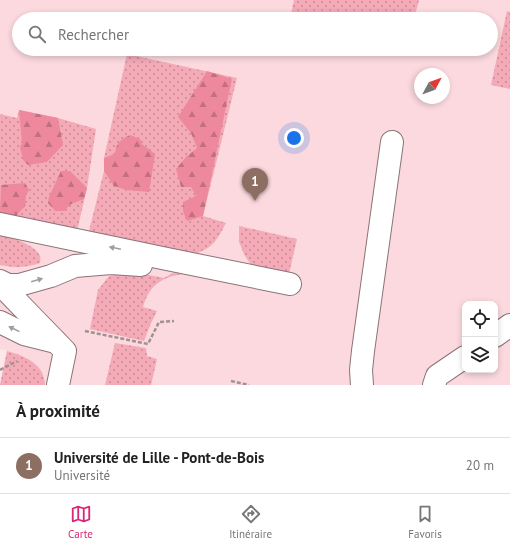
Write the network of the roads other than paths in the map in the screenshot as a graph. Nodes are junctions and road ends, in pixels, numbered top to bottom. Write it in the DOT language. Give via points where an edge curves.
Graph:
graph roads {
  1 [pos="392,142"];
  2 [pos="0,224"];
  3 [pos="0,281"];
  4 [pos="0,284"];
  5 [pos="0,322"];
  6 [pos="56,342"];
  7 [pos="462,359"];
  8 [pos="58,385"];
  9 [pos="362,385"];
  10 [pos="434,385"];
  1 -- 9 [label="street" via="363,351"];
  3 -- 2 [label="street, one-way" via="8,285 20,285 75,266 111,263 168,267 288,290"];
  4 -- 6 [label="street"];
  6 -- 5 [label="street, one-way" via="24,334"];
  6 -- 8 [label="street" via="65,351"];
  7 -- 10 [label="street" via="437,376"];
}
